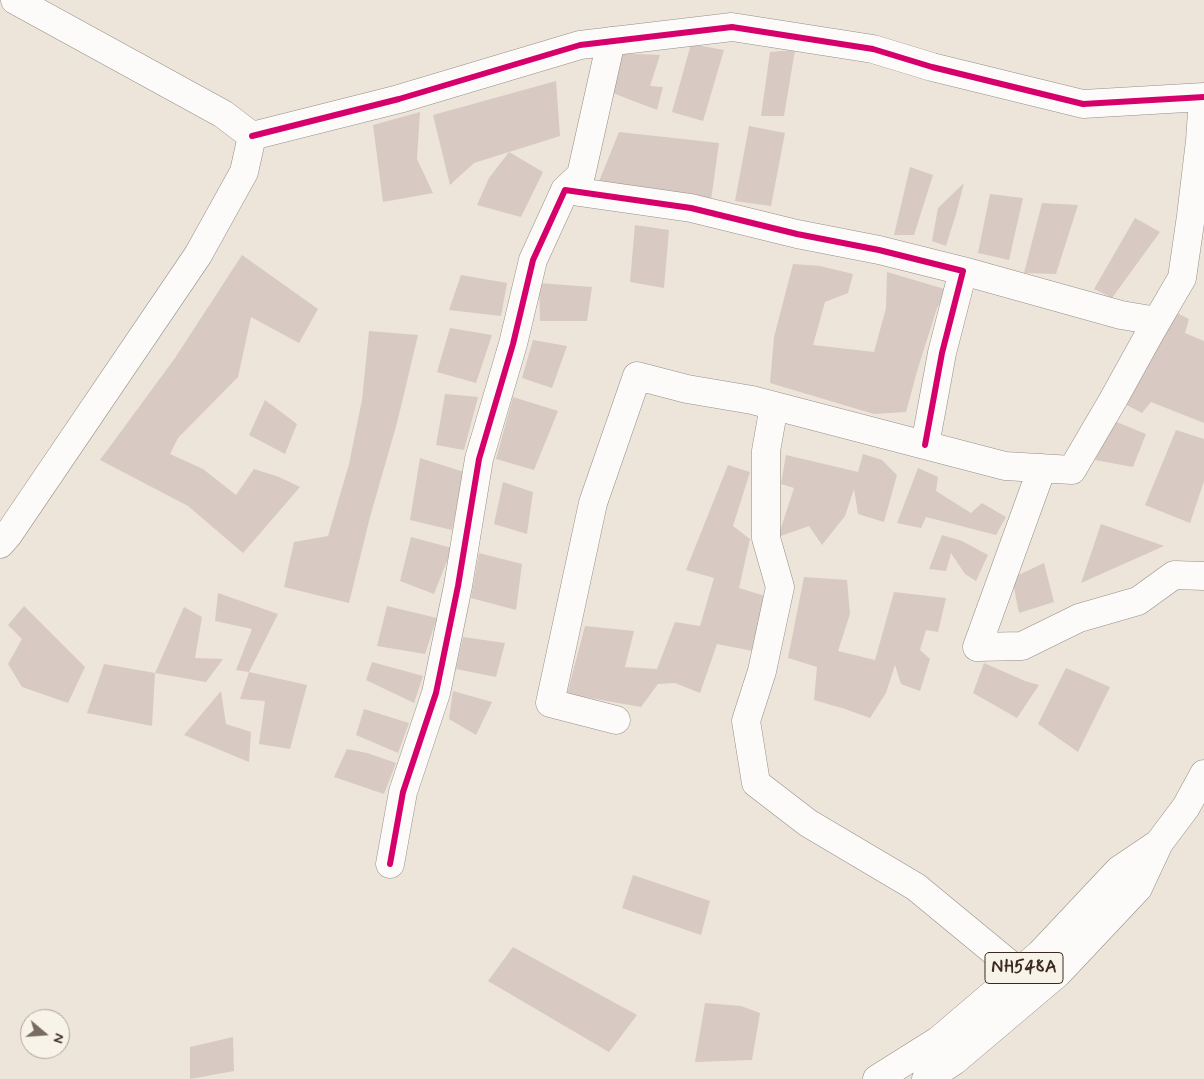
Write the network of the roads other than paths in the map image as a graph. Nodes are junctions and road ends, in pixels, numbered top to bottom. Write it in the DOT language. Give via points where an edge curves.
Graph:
graph roads {
  1 [pos="15,0"];
  2 [pos="611,41"];
  3 [pos="1204,97"];
  4 [pos="252,136"];
  5 [pos="565,190"];
  6 [pos="963,271"];
  7 [pos="1156,321"];
  8 [pos="774,406"];
  9 [pos="925,445"];
  10 [pos="1042,468"];
  11 [pos="0,544"];
  12 [pos="1204,576"];
  13 [pos="616,720"];
  14 [pos="1204,774"];
  15 [pos="1159,843"];
  16 [pos="390,864"];
  17 [pos="1019,972"];
  18 [pos="877,1079"];
  19 [pos="926,1079"];
  1 -- 4 [label="main road" via="222,114"];
  2 -- 3 [label="main road" via="732,27 873,49 1083,104"];
  2 -- 4 [label="main road" via="580,44 399,99"];
  2 -- 5 [label="main road" via="582,175"];
  3 -- 7 [label="main road" via="1182,278"];
  4 -- 11 [label="main road" via="244,172 198,255"];
  5 -- 6 [label="main road" via="692,208"];
  5 -- 16 [label="main road" via="533,260 514,344 479,459 436,693 403,792"];
  6 -- 7 [label="main road" via="1122,315"];
  6 -- 9 [label="main road" via="942,353"];
  7 -- 10 [label="main road" via="1072,470"];
  8 -- 9 [label="main road"];
  8 -- 13 [label="main road" via="637,376 593,503 550,703"];
  8 -- 17 [label="main road" via="766,451 766,538 780,587 762,671 746,722 756,783 808,824 916,886"];
  9 -- 10 [label="main road" via="1006,466"];
  10 -- 12 [label="main road" via="977,647 1022,646 1079,618 1138,602 1174,575"];
  14 -- 15 [label="main road, NH548A" via="1186,807"];
  15 -- 17 [label="main road, NH548A" via="1119,870"];
  15 -- 19 [label="main road, NH548A" via="1138,888 1058,973 954,1061"];
  17 -- 18 [label="main road, NH548A" via="939,1040"];
}
